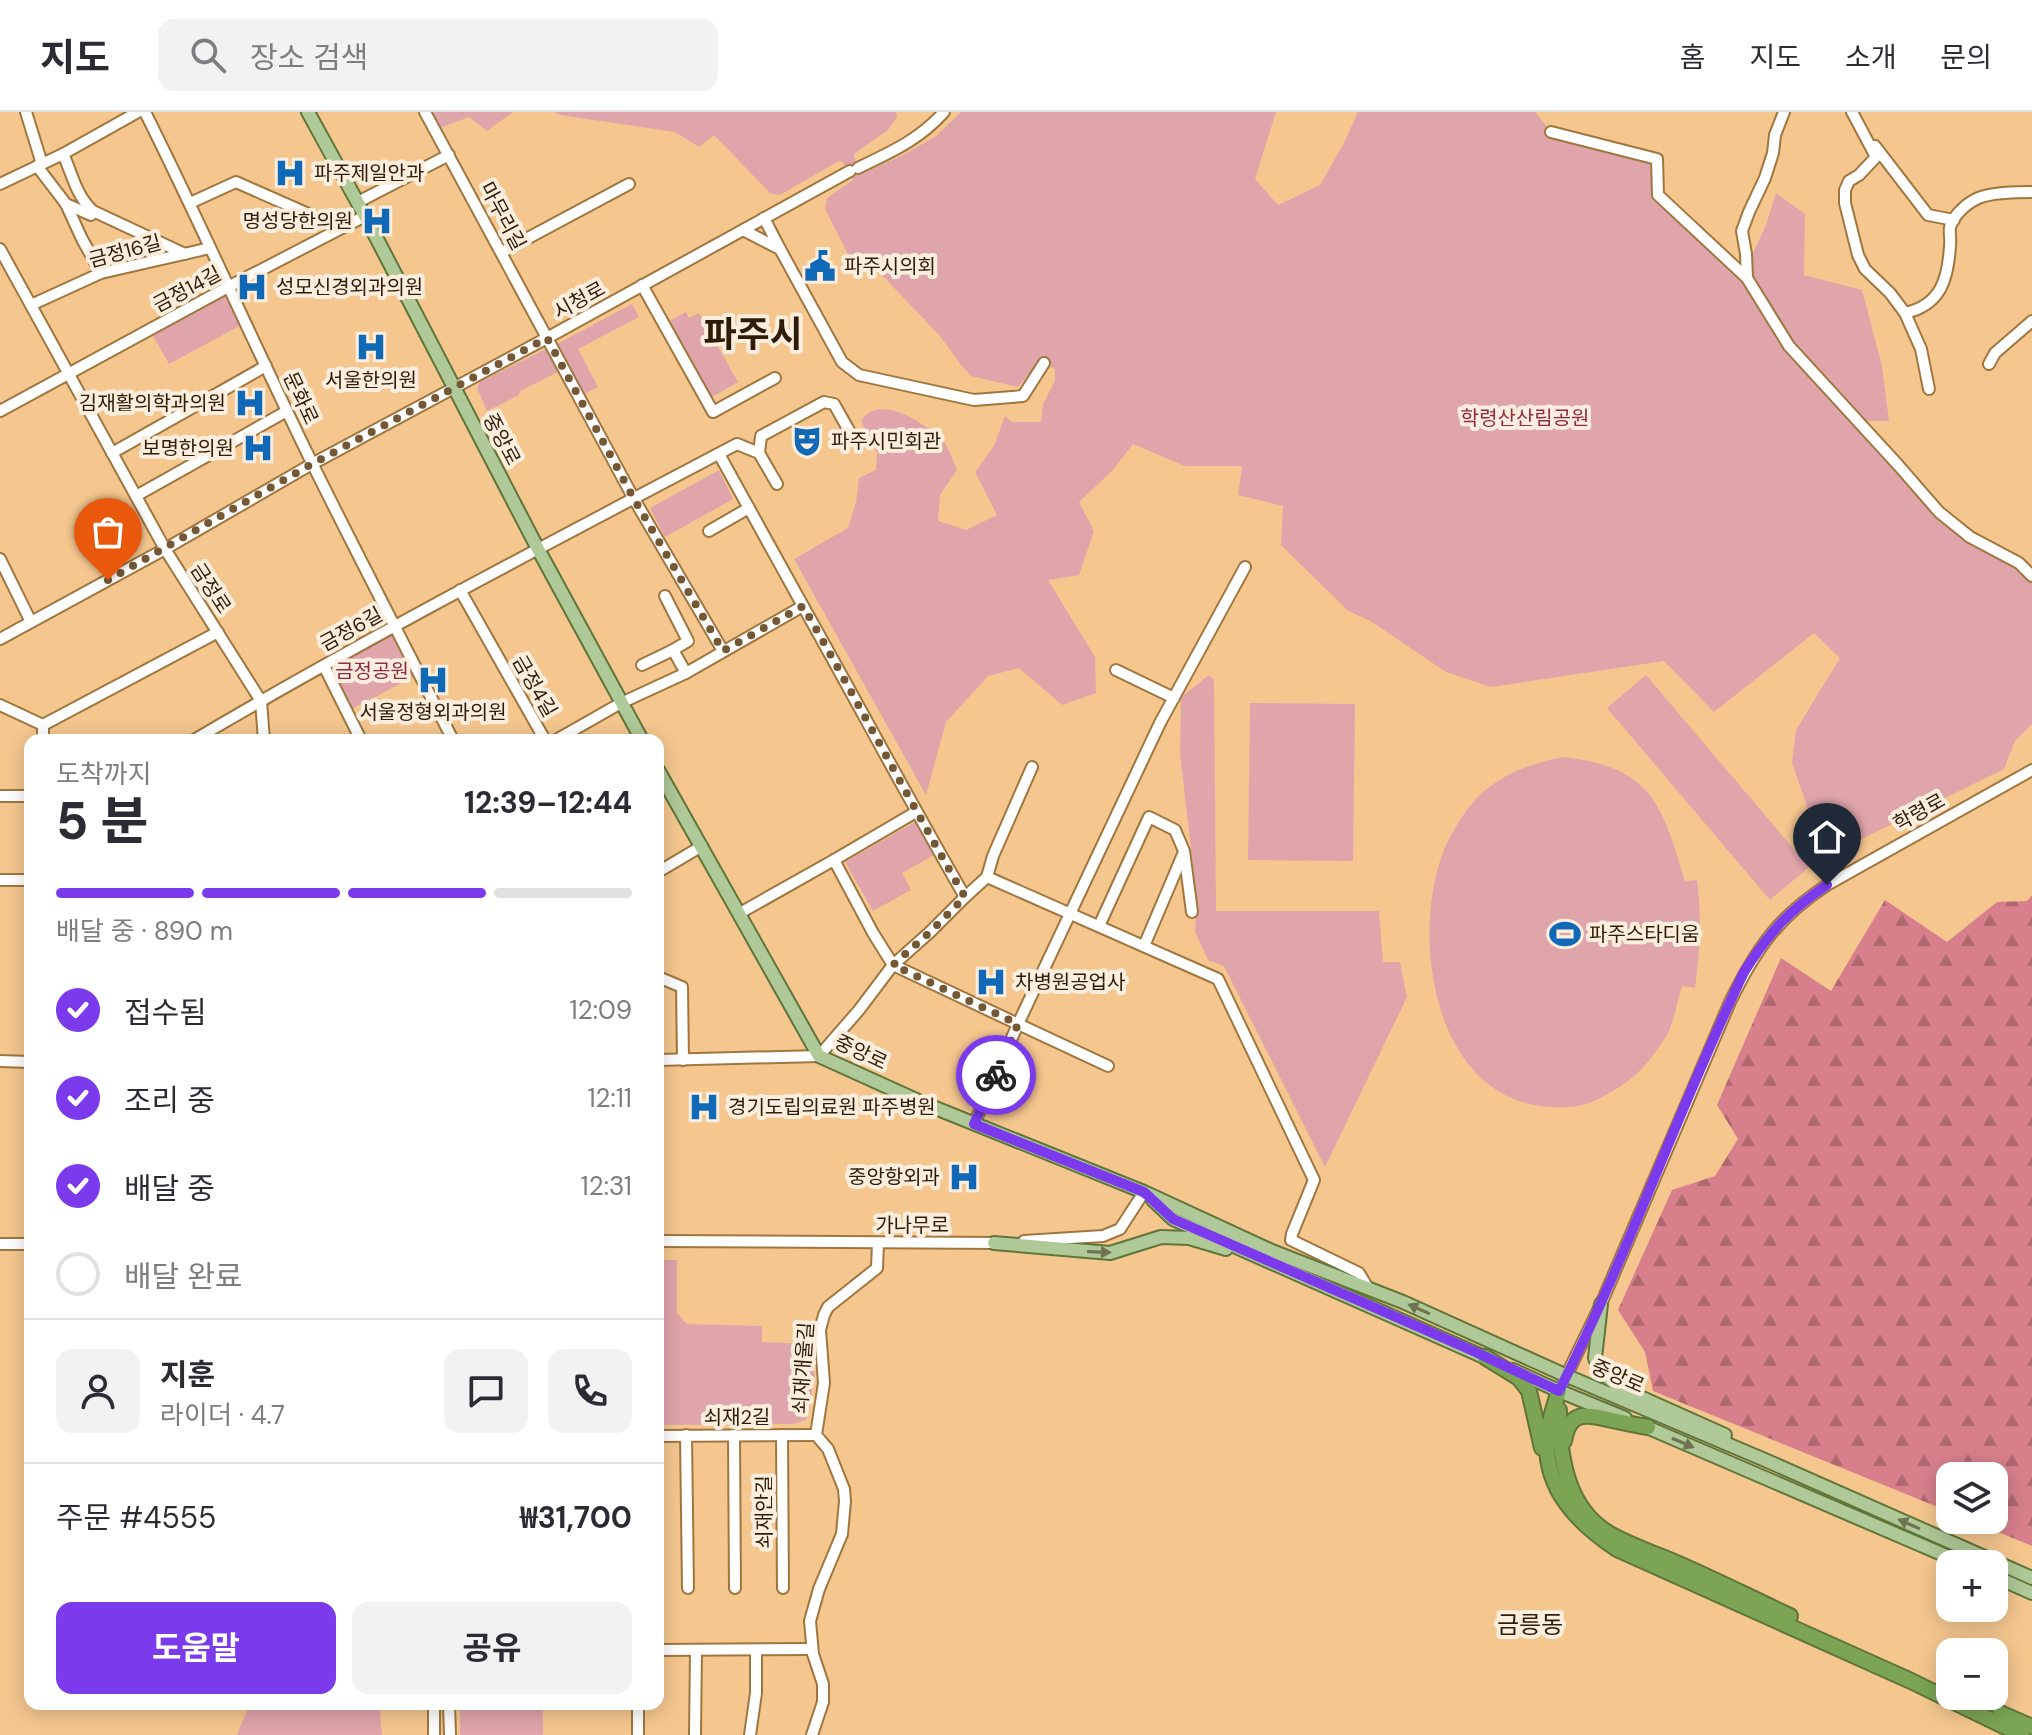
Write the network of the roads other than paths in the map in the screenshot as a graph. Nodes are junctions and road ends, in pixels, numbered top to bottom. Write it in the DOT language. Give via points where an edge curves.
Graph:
graph roads {
  1 [pos="26,112"];
  2 [pos="138,112"];
  3 [pos="145,112"];
  4 [pos="308,112"];
  5 [pos="425,112"];
  6 [pos="944,112"];
  7 [pos="1784,112"];
  8 [pos="1852,112"];
  9 [pos="1862,129"];
  10 [pos="1551,132"];
  11 [pos="63,154"];
  12 [pos="449,155"];
  13 [pos="40,165"];
  14 [pos="0,184"];
  15 [pos="629,184"];
  16 [pos="2032,192"];
  17 [pos="358,202"];
  18 [pos="190,203"];
  19 [pos="66,204"];
  20 [pos="365,216"];
  21 [pos="101,217"];
  22 [pos="764,218"];
  23 [pos="1954,220"];
  24 [pos="340,228"];
  25 [pos="743,230"];
  26 [pos="210,248"];
  27 [pos="0,249"];
  28 [pos="780,249"];
  29 [pos="502,252"];
  30 [pos="185,254"];
  31 [pos="101,273"];
  32 [pos="1747,278"];
  33 [pos="642,285"];
  34 [pos="228,287"];
  35 [pos="31,305"];
  36 [pos="1905,313"];
  37 [pos="2032,321"];
  38 [pos="547,338"];
  39 [pos="1044,363"];
  40 [pos="1989,364"];
  41 [pos="266,366"];
  42 [pos="69,374"];
  43 [pos="775,378"];
  44 [pos="452,387"];
  45 [pos="1929,389"];
  46 [pos="0,411"];
  47 [pos="287,411"];
  48 [pos="851,434"];
  49 [pos="112,453"];
  50 [pos="759,453"];
  51 [pos="719,454"];
  52 [pos="312,464"];
  53 [pos="777,484"];
  54 [pos="136,496"];
  55 [pos="634,499"];
  56 [pos="749,508"];
  57 [pos="709,531"];
  58 [pos="165,549"];
  59 [pos="538,549"];
  60 [pos="0,559"];
  61 [pos="1245,567"];
  62 [pos="2032,576"];
  63 [pos="460,590"];
  64 [pos="665,596"];
  65 [pos="803,606"];
  66 [pos="31,622"];
  67 [pos="395,625"];
  68 [pos="218,632"];
  69 [pos="2,637"];
  70 [pos="673,650"];
  71 [pos="723,651"];
  72 [pos="642,665"];
  73 [pos="324,666"];
  74 [pos="1116,670"];
  75 [pos="686,673"];
  76 [pos="1174,698"];
  77 [pos="261,701"];
  78 [pos="621,703"];
  79 [pos="0,705"];
  80 [pos="43,725"];
  81 [pos="43,734"];
  82 [pos="204,734"];
  83 [pos="264,734"];
  84 [pos="358,734"];
  85 [pos="450,734"];
  86 [pos="542,734"];
  87 [pos="567,734"];
  88 [pos="639,734"];
  89 [pos="1032,767"];
  90 [pos="2032,770"];
  91 [pos="664,780"];
  92 [pos="0,796"];
  93 [pos="24,796"];
  94 [pos="916,812"];
  95 [pos="702,846"];
  96 [pos="1184,851"];
  97 [pos="834,860"];
  98 [pos="664,868"];
  99 [pos="987,877"];
  100 [pos="0,880"];
  101 [pos="24,880"];
  102 [pos="965,897"];
  103 [pos="1192,912"];
  104 [pos="740,913"];
  105 [pos="1070,913"];
  106 [pos="1099,926"];
  107 [pos="1144,946"];
  108 [pos="893,965"];
  109 [pos="664,980"];
  110 [pos="1018,1024"];
  111 [pos="819,1056"];
  112 [pos="664,1060"];
  113 [pos="683,1060"];
  114 [pos="0,1061"];
  115 [pos="24,1062"];
  116 [pos="1108,1066"];
  117 [pos="974,1124"];
  118 [pos="1144,1192"];
  119 [pos="664,1241"];
  120 [pos="878,1243"];
  121 [pos="994,1243"];
  122 [pos="0,1244"];
  123 [pos="24,1244"];
  124 [pos="1281,1267"];
  125 [pos="1368,1288"];
  126 [pos="1601,1304"];
  127 [pos="1485,1357"];
  128 [pos="1567,1376"];
  129 [pos="1559,1391"];
  130 [pos="1648,1427"];
  131 [pos="686,1435"];
  132 [pos="734,1435"];
  133 [pos="782,1435"];
  134 [pos="816,1435"];
  135 [pos="664,1436"];
  136 [pos="1765,1460"];
  137 [pos="1556,1463"];
  138 [pos="1936,1551"];
  139 [pos="2032,1578"];
  140 [pos="2008,1582"];
  141 [pos="688,1588"];
  142 [pos="735,1588"];
  143 [pos="783,1588"];
  144 [pos="2032,1593"];
  145 [pos="812,1649"];
  146 [pos="664,1650"];
  147 [pos="696,1650"];
  148 [pos="756,1650"];
  149 [pos="1936,1684"];
  150 [pos="434,1710"];
  151 [pos="449,1710"];
  152 [pos="638,1710"];
  153 [pos="1995,1710"];
  154 [pos="2032,1727"];
  155 [pos="434,1735"];
  156 [pos="450,1735"];
  157 [pos="638,1735"];
  158 [pos="695,1735"];
  159 [pos="750,1735"];
  160 [pos="812,1735"];
  161 [pos="2022,1735"];
  1 -- 13 [label="street"];
  2 -- 11 [label="street"];
  3 -- 18 [label="street, 문화로"];
  4 -- 17 [label="main road, 중앙로"];
  5 -- 12 [label="street, 마무리길"];
  6 -- 22 [label="street, 시청로" via="905,145"];
  7 -- 32 [label="street" via="1765,178 1742,231"];
  8 -- 9 [label="street"];
  9 -- 23 [label="street" via="1928,215"];
  9 -- 36 [label="street" via="1876,157 1849,181 1845,203 1865,269"];
  10 -- 32 [label="street" via="1657,159 1658,195"];
  11 -- 13 [label="street"];
  11 -- 21 [label="street, 금정16길" via="86,206"];
  12 -- 17 [label="street"];
  12 -- 29 [label="street, 마무리길"];
  13 -- 14 [label="street"];
  13 -- 19 [label="street"];
  15 -- 29 [label="street"];
  16 -- 23 [label="street" via="1982,197"];
  17 -- 20 [label="main road, 중앙로"];
  18 -- 24 [label="street" via="236,182"];
  18 -- 26 [label="street, 문화로"];
  19 -- 21 [label="street"];
  19 -- 31 [label="street"];
  20 -- 24 [label="street, 금정14길"];
  20 -- 44 [label="main road, 중앙로"];
  21 -- 30 [label="street, 금정16길"];
  22 -- 25 [label="street, 시청로"];
  22 -- 28 [label="street"];
  23 -- 36 [label="street" via="1939,294"];
  24 -- 34 [label="street, 금정14길"];
  25 -- 28 [label="street"];
  25 -- 33 [label="street, 시청로"];
  26 -- 30 [label="street, 금정16길"];
  26 -- 34 [label="street, 문화로"];
  27 -- 35 [label="street, 금정로"];
  28 -- 39 [label="street" via="842,362 859,375 974,400 1023,396"];
  29 -- 38 [label="street, 마무리길"];
  30 -- 31 [label="street, 금정16길"];
  31 -- 35 [label="street, 금정16길"];
  32 -- 62 [label="street" via="1789,346 1939,512"];
  33 -- 38 [label="street, 시청로"];
  33 -- 43 [label="street" via="713,412"];
  34 -- 41 [label="street, 문화로"];
  34 -- 42 [label="street, 금정14길"];
  35 -- 42 [label="street, 금정로"];
  36 -- 45 [label="street" via="1921,349"];
  37 -- 40 [label="street"];
  38 -- 44 [label="street, 시청로"];
  38 -- 55 [label="street, 마무리길"];
  41 -- 47 [label="street, 문화로"];
  41 -- 49 [label="street"];
  42 -- 46 [label="street, 금정14길"];
  42 -- 49 [label="street, 금정로"];
  44 -- 52 [label="street, 시청로"];
  44 -- 59 [label="main road, 중앙로"];
  47 -- 52 [label="street, 문화로"];
  47 -- 54 [label="street"];
  48 -- 50 [label="street" via="834,404 824,402 761,436"];
  49 -- 54 [label="street, 금정로"];
  50 -- 51 [label="street" via="737,444"];
  50 -- 53 [label="street"];
  51 -- 55 [label="street, 금정6길"];
  51 -- 56 [label="street"];
  52 -- 58 [label="street, 시청로"];
  52 -- 67 [label="street, 문화로"];
  54 -- 58 [label="street, 금정로"];
  55 -- 59 [label="street, 금정6길"];
  55 -- 71 [label="street, 마무리길"];
  56 -- 57 [label="street"];
  56 -- 65 [label="street"];
  58 -- 66 [label="street, 시청로"];
  58 -- 68 [label="street, 금정로"];
  59 -- 63 [label="street, 금정6길"];
  59 -- 78 [label="main road, 중앙로"];
  60 -- 66 [label="street"];
  61 -- 76 [label="street"];
  63 -- 67 [label="street, 금정6길"];
  63 -- 86 [label="street, 금정4길"];
  64 -- 70 [label="street" via="688,641"];
  65 -- 71 [label="street, 금정4길"];
  65 -- 94 [label="street"];
  66 -- 69 [label="street, 시청로"];
  67 -- 73 [label="street, 금정6길"];
  67 -- 85 [label="street, 문화로"];
  68 -- 77 [label="street, 금정로"];
  68 -- 80 [label="street"];
  70 -- 72 [label="street"];
  70 -- 75 [label="street"];
  71 -- 75 [label="street, 금정4길"];
  73 -- 77 [label="street, 금정6길"];
  73 -- 84 [label="street"];
  74 -- 76 [label="street"];
  75 -- 78 [label="street, 금정4길"];
  76 -- 105 [label="street"];
  77 -- 82 [label="street, 금정6길"];
  77 -- 83 [label="street, 금정로"];
  78 -- 87 [label="street, 금정4길"];
  78 -- 88 [label="main road, 중앙로"];
  79 -- 80 [label="street"];
  80 -- 81 [label="street"];
  89 -- 99 [label="street"];
  90 -- 126 [label="street, 학령로" via="1827,885 1775,927 1730,1002"];
  91 -- 95 [label="main road, 중앙로"];
  92 -- 93 [label="street"];
  94 -- 97 [label="street"];
  94 -- 102 [label="street"];
  95 -- 98 [label="street"];
  95 -- 104 [label="main road, 중앙로"];
  96 -- 103 [label="street"];
  96 -- 106 [label="street" via="1175,830 1149,817"];
  96 -- 107 [label="street"];
  97 -- 104 [label="street"];
  97 -- 108 [label="street"];
  99 -- 102 [label="street"];
  99 -- 105 [label="street"];
  100 -- 101 [label="street"];
  102 -- 108 [label="street"];
  104 -- 111 [label="main road, 중앙로"];
  105 -- 106 [label="street"];
  105 -- 110 [label="street"];
  106 -- 107 [label="street"];
  107 -- 125 [label="street" via="1218,979 1314,1180 1291,1240 1359,1273"];
  108 -- 110 [label="street"];
  108 -- 111 [label="street"];
  109 -- 113 [label="street" via="682,987"];
  110 -- 116 [label="street"];
  110 -- 117 [label="street"];
  111 -- 113 [label="street"];
  111 -- 117 [label="main road, 중앙로"];
  112 -- 113 [label="street"];
  114 -- 115 [label="street"];
  117 -- 118 [label="main road, 중앙로"];
  118 -- 121 [label="street, 가나무로" via="1120,1229 1103,1236"];
  118 -- 124 [label="main road, 중앙로" via="1173,1219"];
  118 -- 125 [label="main road, 중앙로"];
  119 -- 120 [label="street, 가나무로"];
  120 -- 121 [label="street, 가나무로"];
  120 -- 134 [label="street, 쇠재개울길" via="877,1268 824,1315 824,1383"];
  121 -- 124 [label="main road, one-way" via="1110,1253 1161,1237 1189,1238"];
  122 -- 123 [label="street"];
  124 -- 127 [label="main road, 중앙로"];
  128 -- 125 [label="main road, 중앙로, one-way"];
  126 -- 128 [label="street, 학령로"];
  126 -- 136 [label="main road" via="1595,1358 1609,1380 1747,1445"];
  127 -- 129 [label="main road, 중앙로"];
  127 -- 137 [label="highway" via="1519,1378 1529,1391 1542,1446"];
  128 -- 129 [label="street, 학령로"];
  128 -- 136 [label="main road, 중앙로"];
  129 -- 130 [label="main road, 중앙로"];
  129 -- 137 [label="highway"];
  130 -- 137 [label="highway" via="1580,1415 1567,1427"];
  130 -- 138 [label="main road, 중앙로, one-way"];
  131 -- 132 [label="street, 쇠재2길"];
  131 -- 135 [label="street, 쇠재2길"];
  131 -- 141 [label="street"];
  132 -- 133 [label="street, 쇠재2길"];
  132 -- 142 [label="street, 쇠재안길"];
  133 -- 134 [label="street, 쇠재2길"];
  133 -- 143 [label="street, 쇠재안길"];
  134 -- 145 [label="street, 쇠재개울길" via="828,1449 845,1501 842,1534 810,1621"];
  139 -- 136 [label="main road, 중앙로, one-way"];
  137 -- 149 [label="highway" via="1576,1498 1609,1533"];
  137 -- 161 [label="highway" via="1555,1485 1563,1501 1617,1549"];
  140 -- 144 [label="main road"];
  145 -- 148 [label="street"];
  145 -- 160 [label="street, 쇠재개울길" via="823,1702"];
  146 -- 147 [label="street"];
  147 -- 148 [label="street"];
  147 -- 158 [label="street"];
  148 -- 159 [label="street"];
  150 -- 155 [label="street"];
  151 -- 156 [label="street"];
  152 -- 157 [label="street"];
  153 -- 154 [label="highway"];
}
